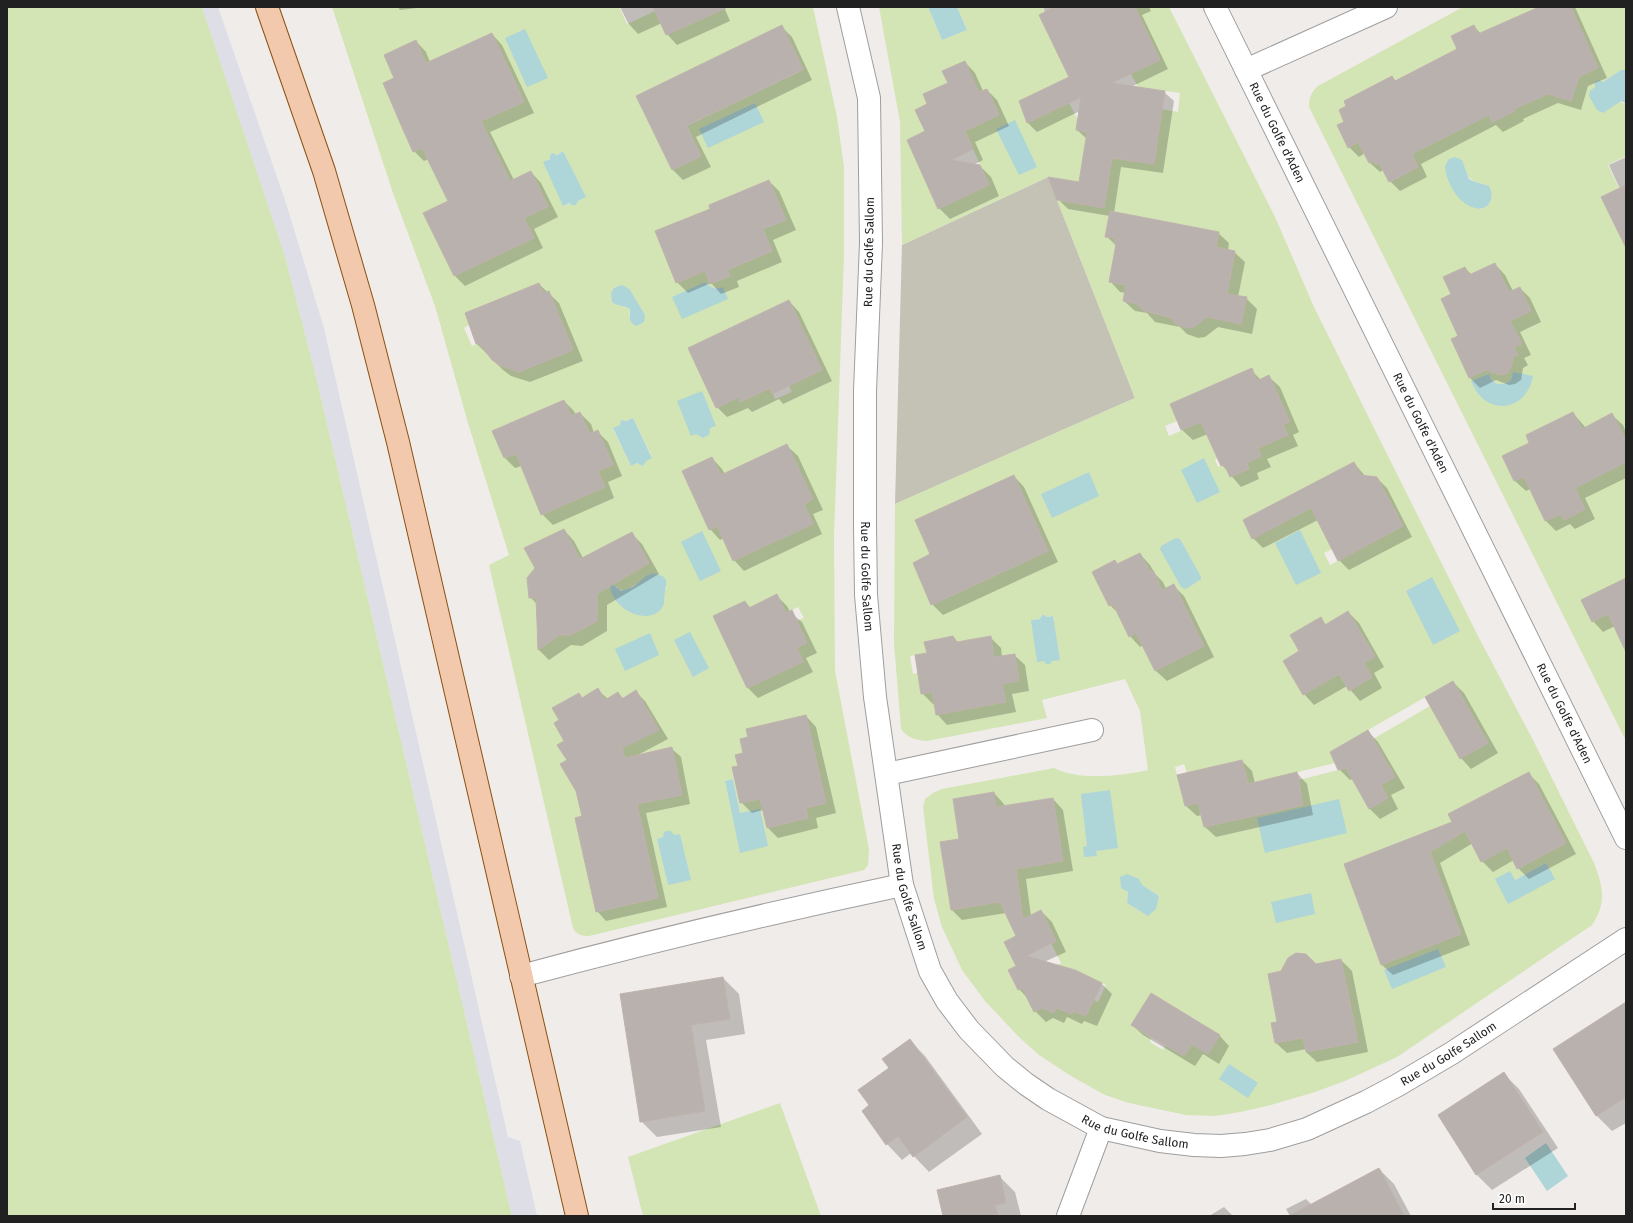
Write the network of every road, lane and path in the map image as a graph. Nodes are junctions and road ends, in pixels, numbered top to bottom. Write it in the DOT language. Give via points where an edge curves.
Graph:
graph roads {
  1 [pos="268,7"];
  2 [pos="848,7"];
  3 [pos="1215,7"];
  4 [pos="1386,7"];
  5 [pos="1246,70"];
  6 [pos="1092,730"];
  7 [pos="886,774"];
  8 [pos="1626,838"];
  9 [pos="902,885"];
  10 [pos="1626,939"];
  11 [pos="521,976"];
  12 [pos="1101,1128"];
  13 [pos="577,1216"];
  14 [pos="1068,1216"];
  1 -- 11 [label="main road" via="324,171 398,442"];
  2 -- 7 [label="street, Rue du Golfe Sallom" via="869,98 871,243 865,391 866,595 874,697"];
  3 -- 5 [label="street, Rue du Golfe d'Aden"];
  4 -- 5 [label="street"];
  5 -- 8 [label="street, Rue du Golfe d'Aden"];
  6 -- 7 [label="street"];
  7 -- 9 [label="street, Rue du Golfe Sallom"];
  9 -- 11 [label="street" via="619,949"];
  9 -- 12 [label="street, Rue du Golfe Sallom" via="930,971 969,1030 986,1049 1026,1084"];
  10 -- 12 [label="street, Rue du Golfe Sallom" via="1452,1053 1398,1085 1290,1135 1221,1146 1160,1141"];
  11 -- 13 [label="main road"];
  12 -- 14 [label="street"];
}
